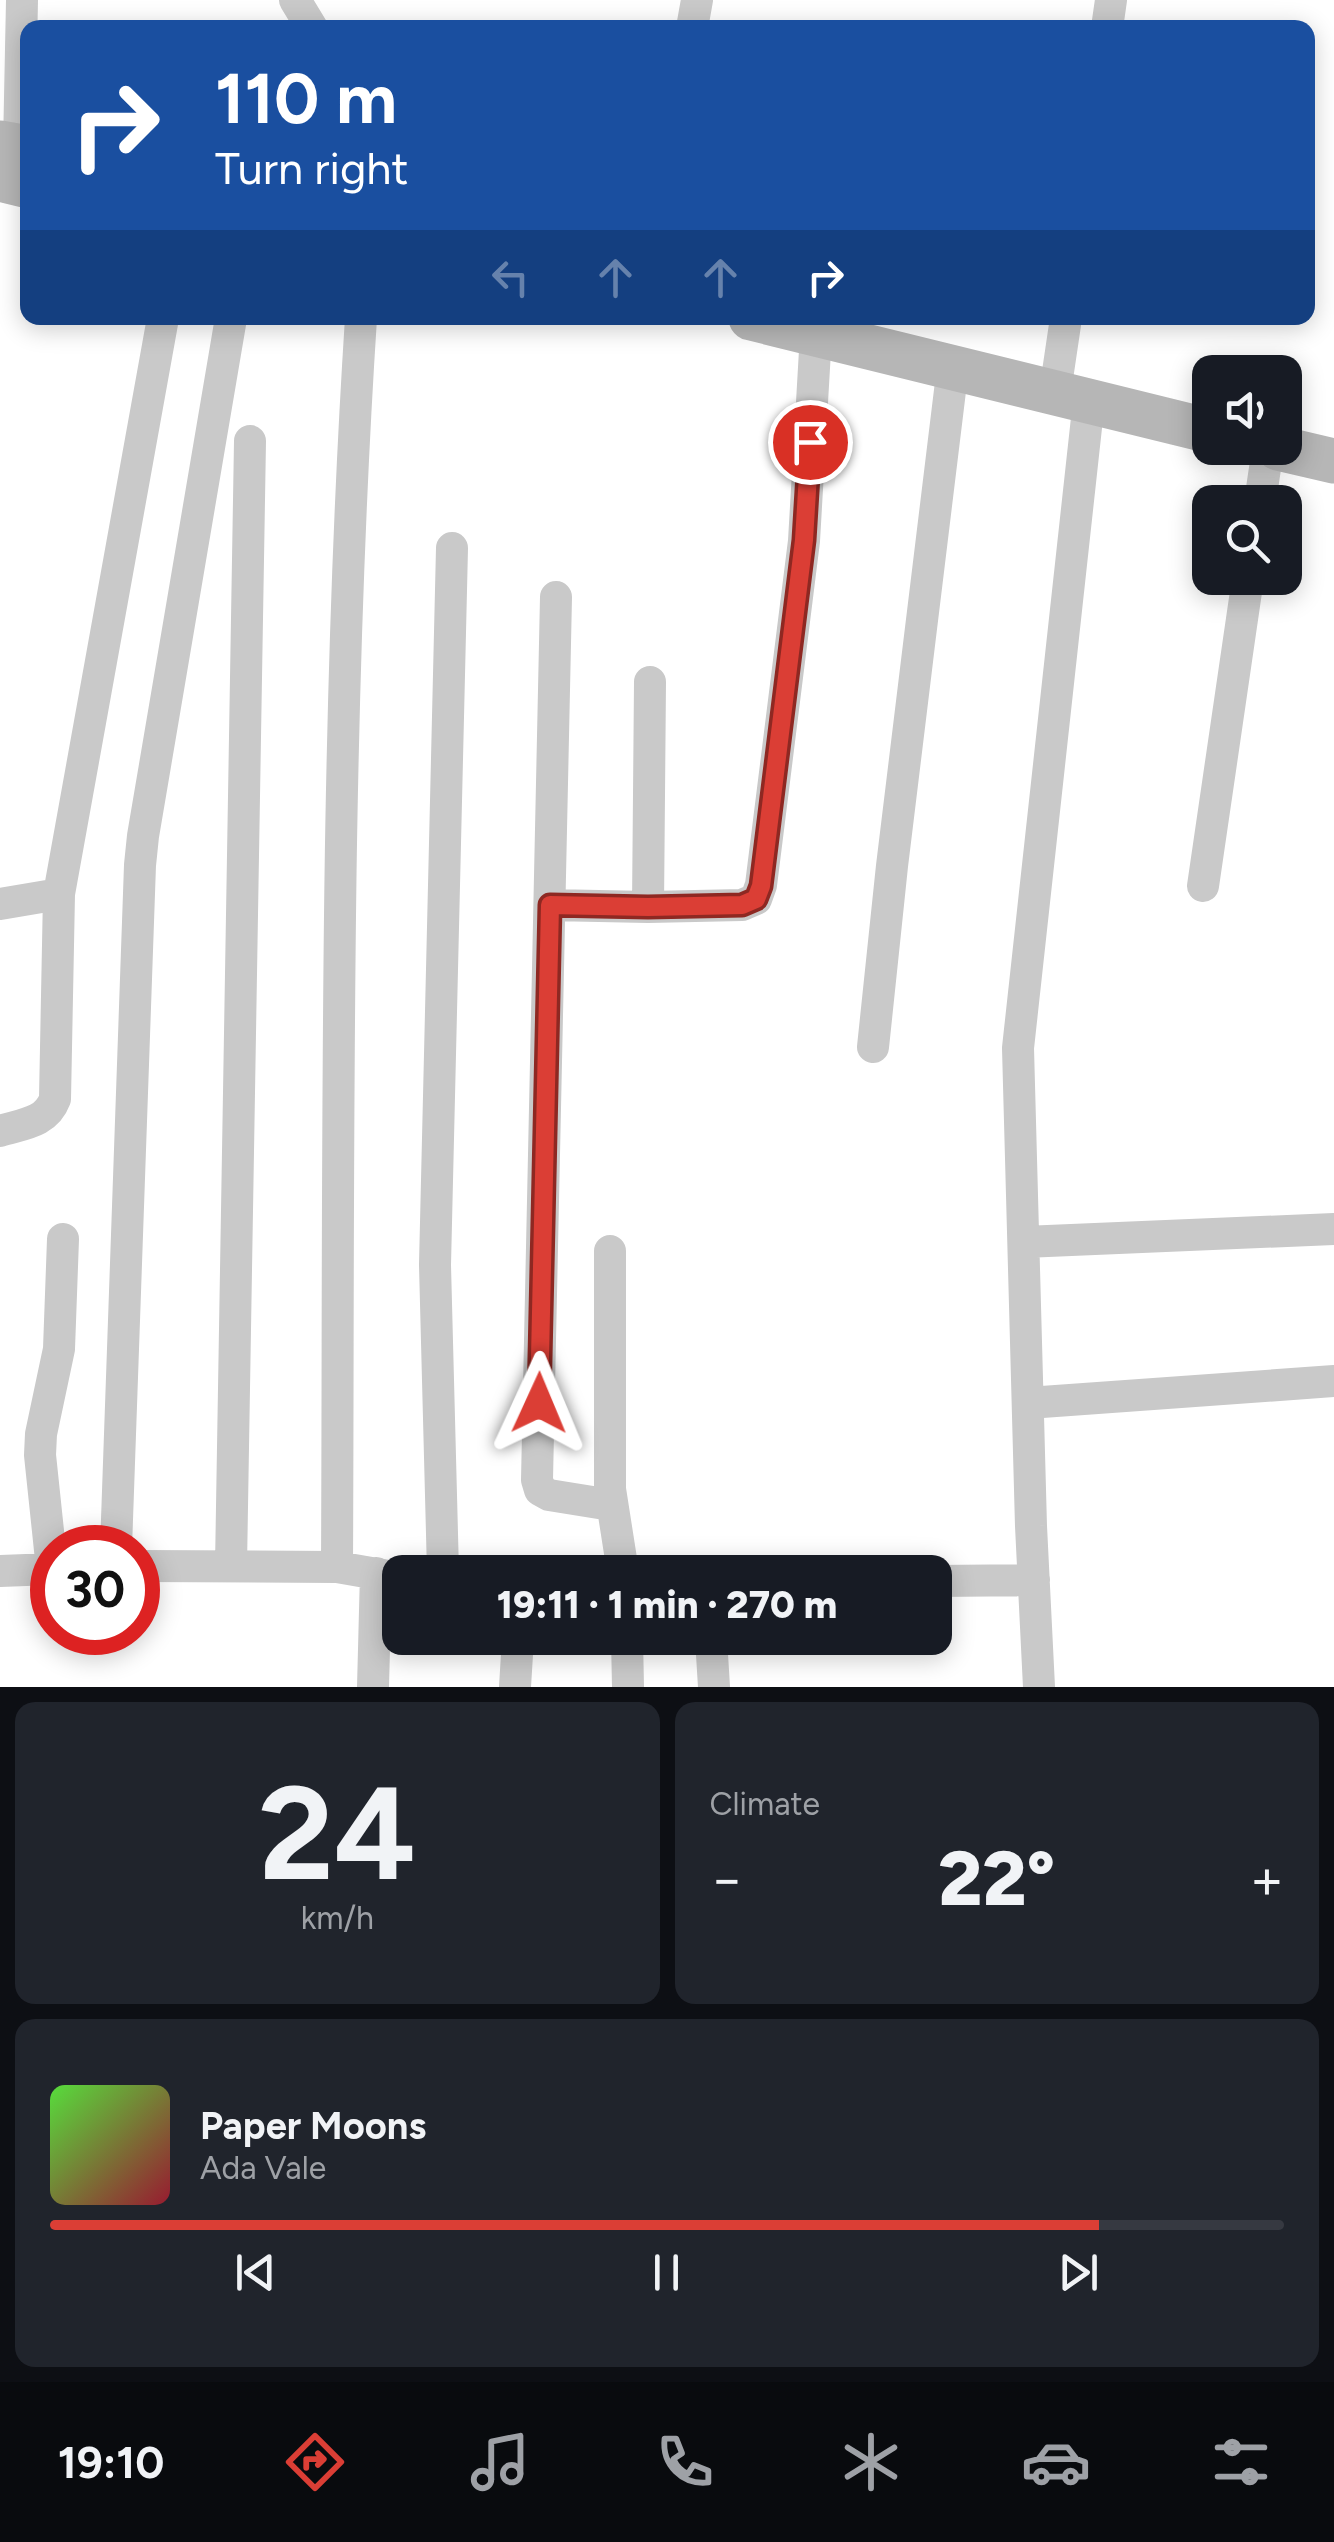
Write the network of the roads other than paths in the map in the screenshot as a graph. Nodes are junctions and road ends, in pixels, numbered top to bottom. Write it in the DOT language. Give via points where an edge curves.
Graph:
graph roads {
  1 [pos="20,46"];
  2 [pos="15,161"];
  3 [pos="162,325"];
  4 [pos="230,325"];
  5 [pos="361,325"];
  6 [pos="781,325"];
  7 [pos="1067,325"];
  8 [pos="816,333"];
  9 [pos="953,366"];
  10 [pos="1072,396"];
  11 [pos="1192,426"];
  12 [pos="250,440"];
  13 [pos="1302,453"];
  14 [pos="1334,460"];
  15 [pos="452,548"];
  16 [pos="1246,595"];
  17 [pos="556,597"];
  18 [pos="650,682"];
  19 [pos="1203,886"];
  20 [pos="59,894"];
  21 [pos="0,904"];
  22 [pos="550,905"];
  23 [pos="648,907"];
  24 [pos="873,1048"];
  25 [pos="0,1130"];
  26 [pos="1334,1230"];
  27 [pos="63,1239"];
  28 [pos="1024,1242"];
  29 [pos="610,1252"];
  30 [pos="1334,1381"];
  31 [pos="1028,1403"];
  32 [pos="611,1504"];
  33 [pos="47,1525"];
  34 [pos="117,1525"];
  35 [pos="442,1555"];
  36 [pos="620,1555"];
  37 [pos="160,1566"];
  38 [pos="231,1566"];
  39 [pos="337,1567"];
  40 [pos="30,1570"];
  41 [pos="0,1571"];
  42 [pos="382,1574"];
  43 [pos="1034,1580"];
  44 [pos="952,1581"];
  45 [pos="382,1620"];
  46 [pos="517,1655"];
  47 [pos="627,1655"];
  48 [pos="712,1655"];
  49 [pos="373,1687"];
  50 [pos="515,1687"];
  51 [pos="628,1687"];
  52 [pos="714,1687"];
  53 [pos="1039,1687"];
  1 -- 2 [label="street"];
  3 -- 20 [label="street"];
  4 -- 34 [label="street" via="142,836"];
  5 -- 39 [label="street" via="350,484 342,899"];
  6 -- 8 [label="main road"];
  7 -- 10 [label="street"];
  8 -- 9 [label="main road"];
  8 -- 23 [label="street" via="804,540 761,886 756,899 742,905"];
  9 -- 10 [label="main road"];
  9 -- 24 [label="street"];
  10 -- 11 [label="main road"];
  10 -- 28 [label="street" via="1019,1022"];
  12 -- 38 [label="street"];
  13 -- 14 [label="main road"];
  15 -- 35 [label="street" via="434,1279"];
  16 -- 19 [label="street"];
  17 -- 22 [label="street"];
  18 -- 23 [label="street"];
  20 -- 21 [label="street"];
  20 -- 25 [label="street" via="55,1099 41,1119"];
  22 -- 23 [label="street"];
  22 -- 32 [label="street" via="537,1480 549,1495"];
  26 -- 28 [label="street"];
  27 -- 33 [label="street" via="60,1349 41,1434"];
  28 -- 31 [label="street"];
  29 -- 32 [label="street"];
  30 -- 31 [label="street"];
  31 -- 43 [label="street"];
  32 -- 36 [label="street"];
  37 -- 38 [label="street"];
  38 -- 39 [label="street"];
  39 -- 42 [label="street"];
  40 -- 41 [label="street"];
  43 -- 44 [label="street"];
  43 -- 53 [label="street"];
  45 -- 49 [label="street"];
  46 -- 50 [label="street"];
  47 -- 51 [label="street"];
  48 -- 52 [label="street"];
}
